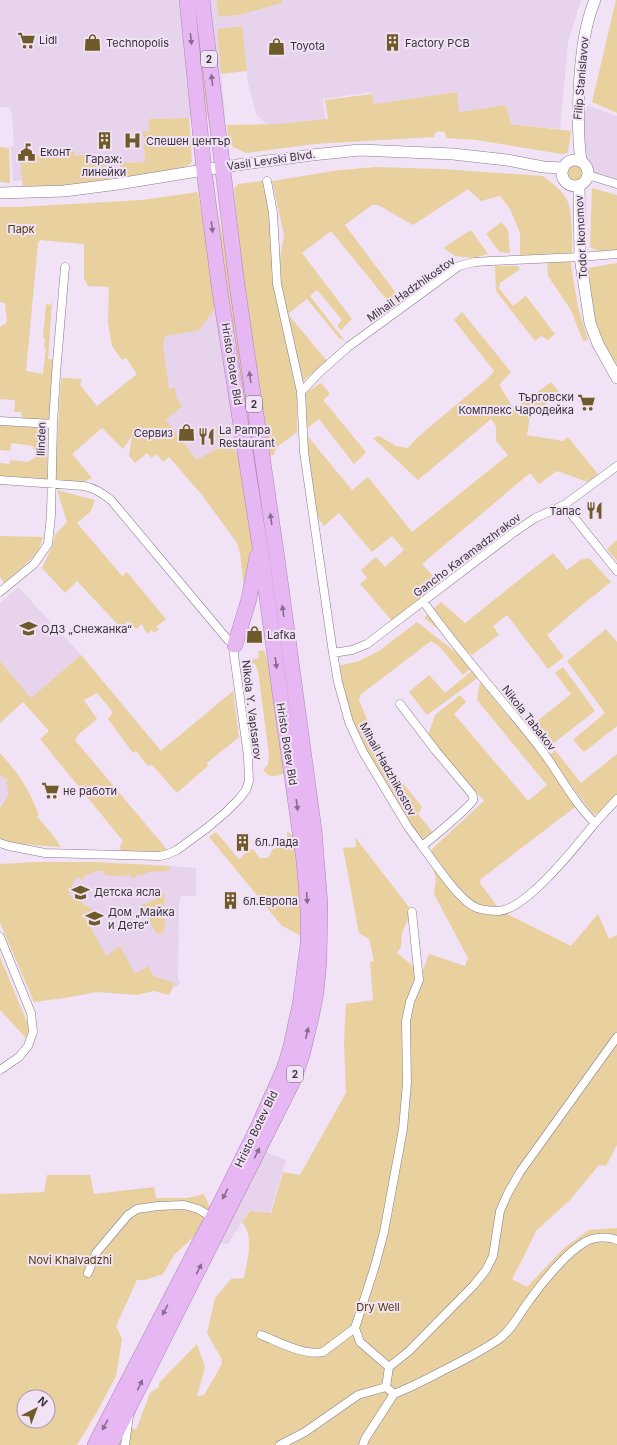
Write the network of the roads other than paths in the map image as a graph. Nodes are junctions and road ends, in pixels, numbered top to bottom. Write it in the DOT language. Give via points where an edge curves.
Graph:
graph roads {
  1 [pos="187,0"];
  2 [pos="595,0"];
  3 [pos="198,10"];
  4 [pos="577,160"];
  5 [pos="222,167"];
  6 [pos="204,170"];
  7 [pos="563,172"];
  8 [pos="588,175"];
  9 [pos="267,181"];
  10 [pos="617,184"];
  11 [pos="578,185"];
  12 [pos="0,193"];
  13 [pos="617,254"];
  14 [pos="580,257"];
  15 [pos="65,266"];
  16 [pos="617,378"];
  17 [pos="301,392"];
  18 [pos="0,421"];
  19 [pos="53,424"];
  20 [pos="617,466"];
  21 [pos="0,480"];
  22 [pos="51,483"];
  23 [pos="564,505"];
  24 [pos="277,558"];
  25 [pos="617,571"];
  26 [pos="258,574"];
  27 [pos="280,585"];
  28 [pos="0,592"];
  29 [pos="249,599"];
  30 [pos="423,602"];
  31 [pos="268,608"];
  32 [pos="235,645"];
  33 [pos="333,653"];
  34 [pos="400,704"];
  35 [pos="617,799"];
  36 [pos="595,823"];
  37 [pos="0,843"];
  38 [pos="422,846"];
  39 [pos="412,912"];
  40 [pos="0,937"];
  41 [pos="617,1037"];
  42 [pos="0,1070"];
  43 [pos="210,1216"];
  44 [pos="615,1238"];
  45 [pos="88,1273"];
  46 [pos="355,1328"];
  47 [pos="261,1335"];
  48 [pos="389,1367"];
  49 [pos="386,1387"];
  50 [pos="394,1394"];
  51 [pos="130,1407"];
  52 [pos="95,1445"];
  53 [pos="110,1445"];
  54 [pos="125,1445"];
  55 [pos="280,1445"];
  56 [pos="363,1445"];
  1 -- 3 [label="highway, Hristo Botev Bld / 2"];
  2 -- 4 [label="main road, Filip Stanislavov" via="582,42 577,106"];
  5 -- 3 [label="highway, Hristo Botev Bld / 2, one-way"];
  3 -- 6 [label="highway, Hristo Botev Bld / 2, one-way"];
  4 -- 7 [label="main road" via="568,162"];
  4 -- 8 [label="main road" via="586,165"];
  5 -- 6 [label="main road, Vasil Levski Blvd."];
  5 -- 7 [label="main road, Vasil Levski Blvd." via="360,150 453,154 507,160"];
  24 -- 5 [label="highway, Hristo Botev Bld / 2, one-way"];
  6 -- 12 [label="main road, Vasil Levski Blvd." via="64,191"];
  6 -- 26 [label="highway, Hristo Botev Bld / 2, one-way" via="219,285 259,538"];
  7 -- 11 [label="main road" via="564,179 570,184"];
  8 -- 10 [label="street"];
  8 -- 11 [label="main road" via="584,182"];
  9 -- 17 [label="street, Mihail Hadzhikostov" via="273,213 277,284"];
  11 -- 14 [label="main road, Todor Ikonomov"];
  13 -- 14 [label="street, Mihail Hadzhikostov"];
  14 -- 16 [label="main road, Todor Ikonomov" via="590,323 598,344"];
  14 -- 17 [label="street, Mihail Hadzhikostov" via="475,262 459,266 348,347"];
  15 -- 19 [label="street, Ilinden"];
  17 -- 33 [label="street, Mihail Hadzhikostov" via="304,452"];
  18 -- 19 [label="street"];
  19 -- 22 [label="street, Ilinden"];
  20 -- 23 [label="street, Gancho Karamadzhrakov"];
  21 -- 22 [label="street"];
  22 -- 28 [label="street, Ilinden" via="48,544 34,564"];
  22 -- 32 [label="street" via="90,487 111,500"];
  23 -- 25 [label="street"];
  23 -- 30 [label="street, Gancho Karamadzhrakov" via="535,518 513,533"];
  24 -- 26 [label="highway"];
  24 -- 27 [label="highway, Hristo Botev Bld / 2"];
  26 -- 27 [label="highway" via="267,569 272,571"];
  26 -- 29 [label="highway"];
  26 -- 31 [label="highway, Hristo Botev Bld / 2"];
  51 -- 27 [label="highway, Hristo Botev Bld / 2, one-way" via="293,1081 302,1055 316,993 320,922 314,830"];
  29 -- 31 [label="highway" via="264,599"];
  29 -- 32 [label="highway"];
  30 -- 33 [label="street, Gancho Karamadzhrakov" via="367,644"];
  30 -- 36 [label="street, Nikola Tabakov" via="543,752"];
  31 -- 52 [label="highway, Hristo Botev Bld / 2, one-way" via="306,876 308,944 300,1006 284,1069 259,1125"];
  32 -- 37 [label="street, Nikola Y. Vaptsarov" via="234,655 249,781 246,790 226,812 177,850 160,856 45,853"];
  33 -- 38 [label="street, Mihail Hadzhikostov" via="349,722 363,752"];
  34 -- 38 [label="street" via="473,797 473,801"];
  35 -- 36 [label="street"];
  36 -- 38 [label="street, Mihail Hadzhikostov" via="529,895 514,906 499,911 477,908 465,899"];
  39 -- 46 [label="street" via="419,980 406,1021 407,1082 403,1129 384,1232"];
  40 -- 42 [label="street" via="31,1013 33,1032 28,1046 21,1055"];
  41 -- 48 [label="street" via="520,1172 508,1193 500,1212 492,1256 486,1270 409,1351"];
  43 -- 45 [label="street" via="198,1209 184,1206 136,1209 96,1253"];
  44 -- 50 [label="street" via="592,1239 570,1254 554,1270 500,1339 469,1358"];
  46 -- 47 [label="street" via="323,1352 317,1353"];
  46 -- 48 [label="street" via="360,1342"];
  48 -- 49 [label="street"];
  49 -- 50 [label="street"];
  49 -- 55 [label="street" via="358,1395 305,1432"];
  50 -- 56 [label="street"];
  51 -- 53 [label="highway, Hristo Botev Bld / 2"];
  51 -- 54 [label="street"];
}
